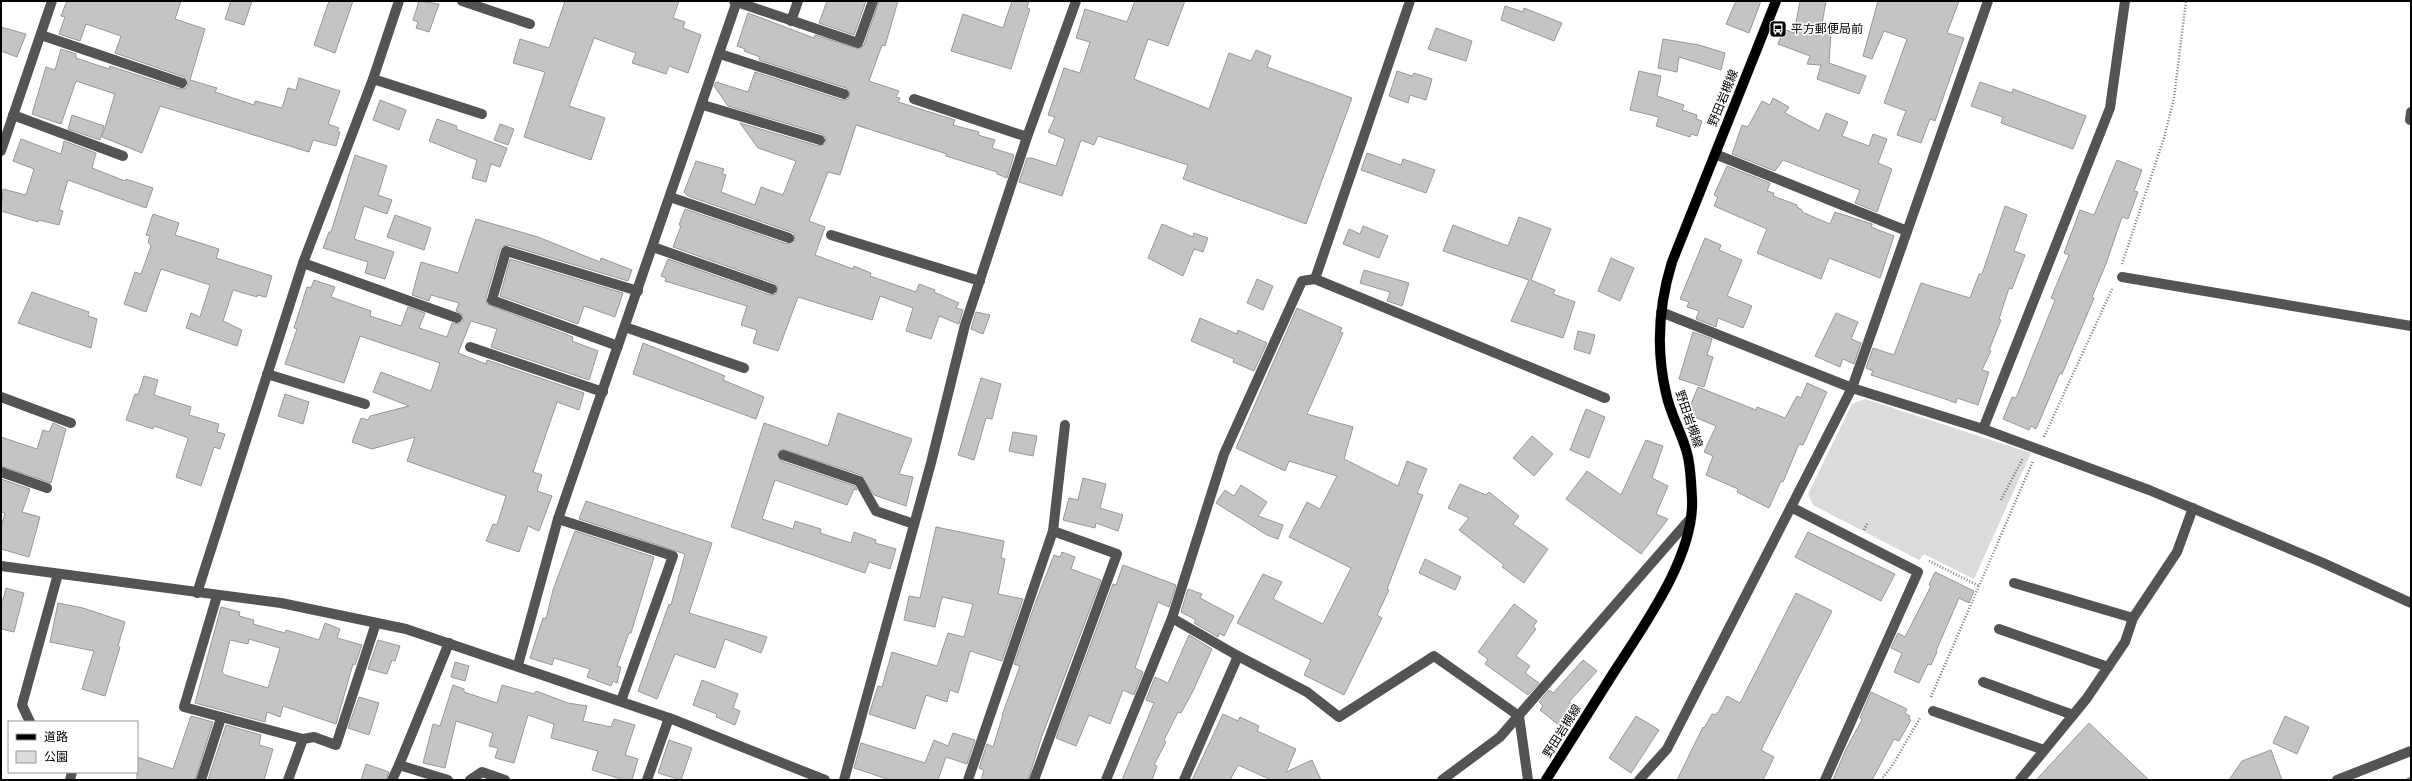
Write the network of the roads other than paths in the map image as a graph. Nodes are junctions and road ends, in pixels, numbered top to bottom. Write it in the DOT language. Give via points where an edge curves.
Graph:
graph roads {
  1 [pos="52,1"];
  2 [pos="399,1"];
  3 [pos="462,1"];
  4 [pos="736,1"];
  5 [pos="798,1"];
  6 [pos="873,1"];
  7 [pos="1076,1"];
  8 [pos="1410,1"];
  9 [pos="1776,1"];
  10 [pos="1988,1"];
  11 [pos="2125,1"];
  12 [pos="791,20"];
  13 [pos="530,24"];
  14 [pos="41,35"];
  15 [pos="720,54"];
  16 [pos="373,79"];
  17 [pos="182,83"];
  18 [pos="844,94"];
  19 [pos="914,99"];
  20 [pos="703,105"];
  21 [pos="482,114"];
  22 [pos="13,115"];
  23 [pos="1027,137"];
  24 [pos="820,140"];
  25 [pos="1,151"];
  26 [pos="1715,154"];
  27 [pos="123,156"];
  28 [pos="670,197"];
  29 [pos="1907,231"];
  30 [pos="831,235"];
  31 [pos="789,238"];
  32 [pos="654,247"];
  33 [pos="303,262"];
  34 [pos="2119,277"];
  35 [pos="1315,279"];
  36 [pos="980,282"];
  37 [pos="772,289"];
  38 [pos="638,291"];
  39 [pos="1661,312"];
  40 [pos="457,318"];
  41 [pos="2411,326"];
  42 [pos="625,327"];
  43 [pos="618,346"];
  44 [pos="470,347"];
  45 [pos="744,368"];
  46 [pos="267,374"];
  47 [pos="1852,388"];
  48 [pos="603,392"];
  49 [pos="1,397"];
  50 [pos="1605,398"];
  51 [pos="364,404"];
  52 [pos="71,423"];
  53 [pos="1065,425"];
  54 [pos="1983,429"];
  55 [pos="782,455"];
  56 [pos="1,472"];
  57 [pos="47,488"];
  58 [pos="1791,507"];
  59 [pos="2193,508"];
  60 [pos="558,519"];
  61 [pos="1690,519"];
  62 [pos="914,524"];
  63 [pos="1053,531"];
  64 [pos="1,566"];
  65 [pos="58,574"];
  66 [pos="2014,583"];
  67 [pos="197,593"];
  68 [pos="217,596"];
  69 [pos="2411,603"];
  70 [pos="1172,618"];
  71 [pos="2133,618"];
  72 [pos="376,623"];
  73 [pos="1999,629"];
  74 [pos="449,643"];
  75 [pos="1238,656"];
  76 [pos="518,665"];
  77 [pos="2108,667"];
  78 [pos="1984,682"];
  79 [pos="620,701"];
  80 [pos="1928,709"];
  81 [pos="2073,715"];
  82 [pos="1519,716"];
  83 [pos="221,718"];
  84 [pos="669,718"];
  85 [pos="30,721"];
  86 [pos="303,739"];
  87 [pos="2044,750"];
  88 [pos="2411,751"];
  89 [pos="399,765"];
  90 [pos="201,780"];
  91 [pos="288,780"];
  92 [pos="392,780"];
  93 [pos="448,780"];
  94 [pos="470,780"];
  95 [pos="505,780"];
  96 [pos="647,780"];
  97 [pos="825,780"];
  98 [pos="844,780"];
  99 [pos="968,780"];
  100 [pos="1034,780"];
  101 [pos="1106,780"];
  102 [pos="1184,780"];
  103 [pos="1442,780"];
  104 [pos="1528,780"];
  105 [pos="1546,780"];
  106 [pos="1639,780"];
  107 [pos="1825,780"];
  108 [pos="2020,780"];
  109 [pos="2337,780"];
  1 -- 14 [label="street"];
  2 -- 16 [label="street"];
  3 -- 13 [label="street"];
  4 -- 12 [label="street"];
  4 -- 15 [label="street"];
  5 -- 12 [label="street"];
  6 -- 12 [label="street" via="858,43"];
  7 -- 23 [label="street"];
  8 -- 35 [label="street"];
  9 -- 26 [label="main road, 野田岩槻線"];
  10 -- 29 [label="street"];
  11 -- 54 [label="street" via="2110,108"];
  14 -- 17 [label="street"];
  14 -- 22 [label="street"];
  15 -- 18 [label="street"];
  15 -- 20 [label="street"];
  16 -- 21 [label="street"];
  16 -- 33 [label="street"];
  19 -- 23 [label="street"];
  20 -- 24 [label="street"];
  20 -- 28 [label="street"];
  22 -- 25 [label="street"];
  22 -- 27 [label="street"];
  23 -- 36 [label="street"];
  26 -- 29 [label="street"];
  26 -- 39 [label="main road, 野田岩槻線" via="1672,262"];
  28 -- 31 [label="street"];
  28 -- 32 [label="street"];
  29 -- 47 [label="street"];
  30 -- 36 [label="street"];
  32 -- 37 [label="street"];
  32 -- 38 [label="street"];
  33 -- 40 [label="street"];
  33 -- 46 [label="street"];
  34 -- 41 [label="street"];
  35 -- 50 [label="street"];
  35 -- 70 [label="street" via="1302,280 1224,454"];
  36 -- 62 [label="street" via="965,325"];
  38 -- 42 [label="street"];
  38 -- 43 [label="street" via="506,251 492,300"];
  39 -- 47 [label="street"];
  39 -- 61 [label="main road, 野田岩槻線" via="1660,349 1666,394 1688,454 1692,500"];
  42 -- 43 [label="street"];
  42 -- 45 [label="street"];
  43 -- 48 [label="street"];
  44 -- 48 [label="street"];
  46 -- 51 [label="street"];
  46 -- 67 [label="street"];
  47 -- 54 [label="street"];
  47 -- 58 [label="street"];
  48 -- 60 [label="street"];
  49 -- 52 [label="street"];
  53 -- 63 [label="street"];
  54 -- 59 [label="street"];
  55 -- 62 [label="street" via="859,481 876,511"];
  56 -- 57 [label="street"];
  58 -- 106 [label="street" via="1668,749"];
  58 -- 107 [label="street" via="1918,572"];
  59 -- 69 [label="street"];
  59 -- 71 [label="street" via="2176,552"];
  60 -- 76 [label="street"];
  60 -- 79 [label="street" via="673,556"];
  61 -- 82 [label="street"];
  61 -- 105 [label="main road, 野田岩槻線" via="1679,559 1661,598"];
  62 -- 98 [label="street"];
  63 -- 99 [label="street"];
  63 -- 100 [label="street" via="1117,554"];
  64 -- 65 [label="street"];
  65 -- 67 [label="street"];
  65 -- 85 [label="street" via="22,705"];
  66 -- 71 [label="street"];
  67 -- 68 [label="street"];
  68 -- 72 [label="street" via="281,604"];
  68 -- 83 [label="street" via="184,707"];
  70 -- 75 [label="street"];
  70 -- 101 [label="street"];
  71 -- 77 [label="street" via="2125,642"];
  72 -- 74 [label="street" via="406,629"];
  72 -- 86 [label="street" via="336,745 314,737"];
  73 -- 77 [label="street"];
  74 -- 76 [label="street"];
  74 -- 89 [label="street"];
  75 -- 82 [label="street" via="1307,692 1339,717 1434,656"];
  75 -- 102 [label="street"];
  76 -- 79 [label="street"];
  77 -- 81 [label="street"];
  78 -- 81 [label="street"];
  79 -- 84 [label="street"];
  80 -- 87 [label="street"];
  81 -- 87 [label="street"];
  82 -- 103 [label="street" via="1500,737"];
  82 -- 104 [label="street"];
  83 -- 86 [label="street"];
  83 -- 90 [label="street"];
  84 -- 96 [label="street"];
  84 -- 97 [label="street"];
  86 -- 91 [label="street"];
  87 -- 108 [label="street"];
  88 -- 109 [label="street"];
  89 -- 92 [label="street"];
  89 -- 93 [label="street"];
  94 -- 95 [label="street" via="482,772"];
}
